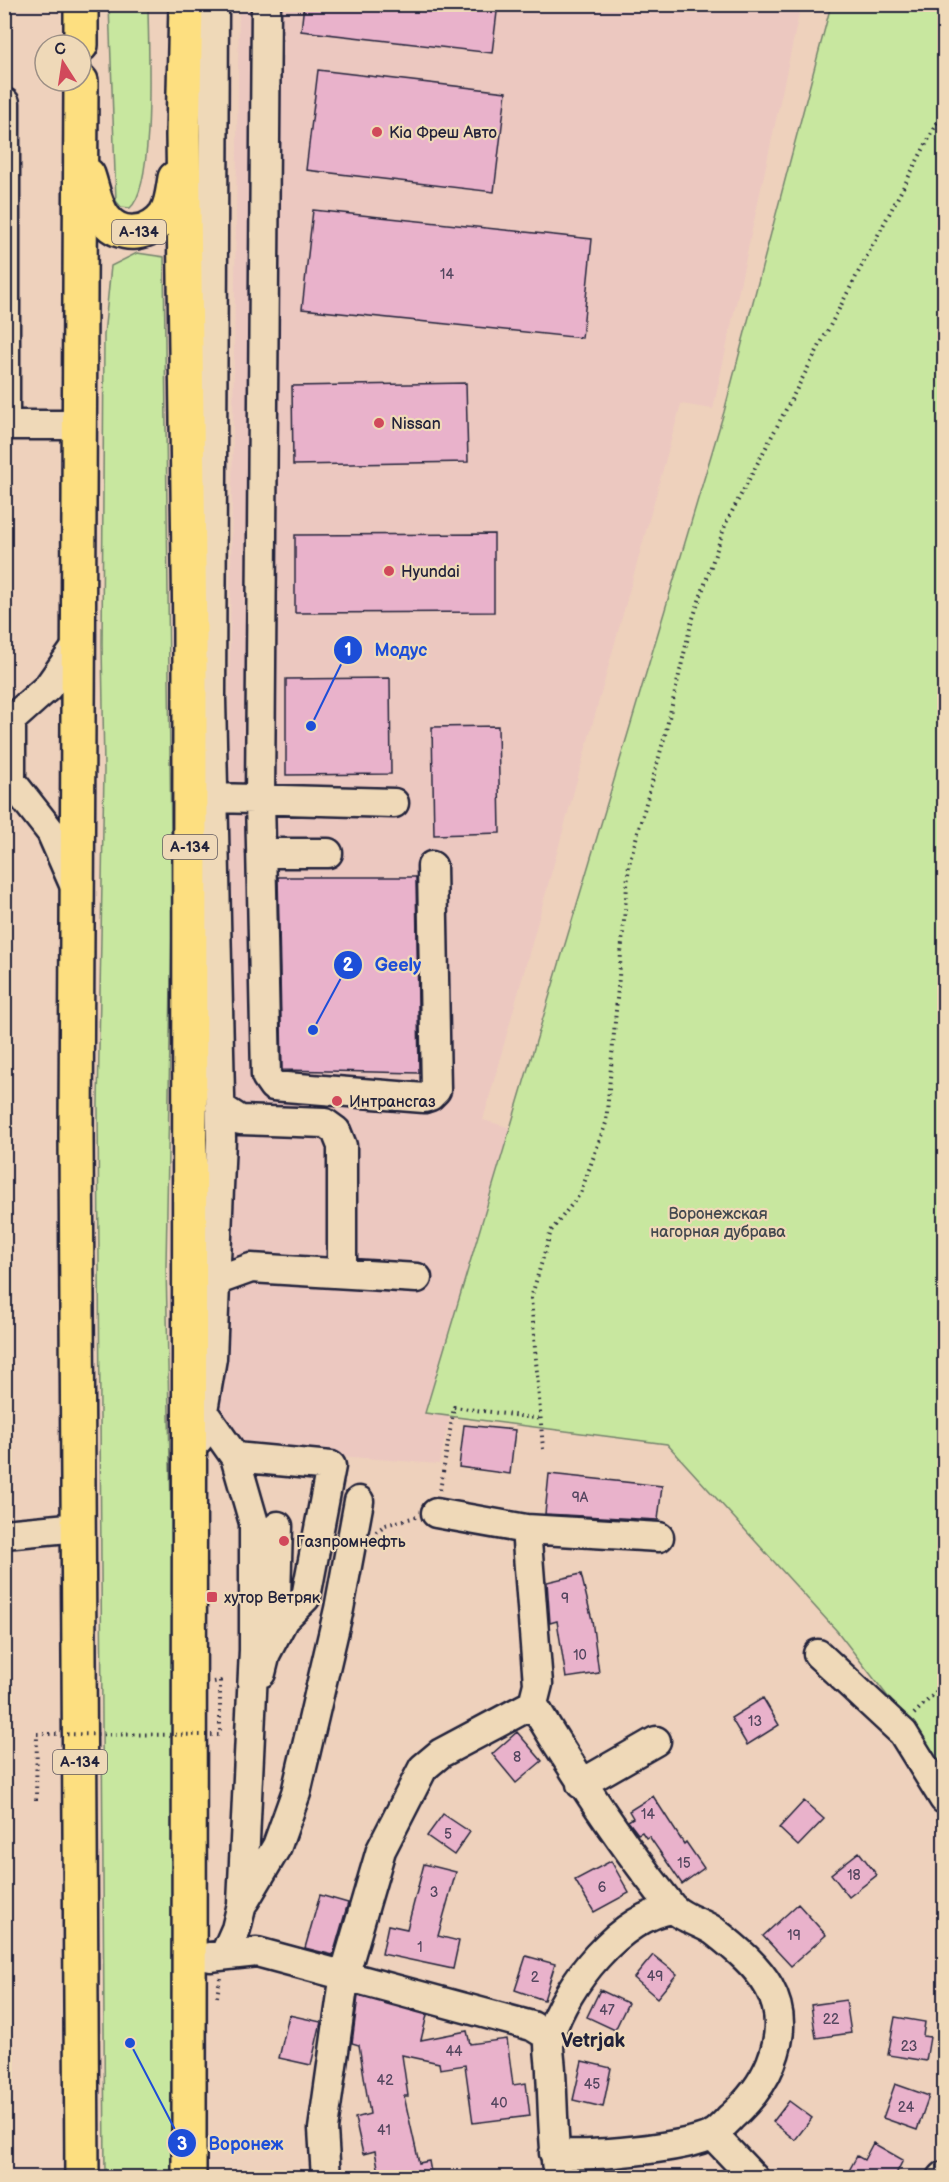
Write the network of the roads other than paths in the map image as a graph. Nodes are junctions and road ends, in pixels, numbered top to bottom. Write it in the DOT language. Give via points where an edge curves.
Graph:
graph roads {
  1 [pos="81,4"];
  2 [pos="186,4"];
  3 [pos="214,4"];
  4 [pos="266,4"];
  5 [pos="81,33"];
  6 [pos="81,93"];
  7 [pos="4,104"];
  8 [pos="183,135"];
  9 [pos="80,147"];
  10 [pos="5,425"];
  11 [pos="80,425"];
  12 [pos="79,643"];
  13 [pos="214,798"];
  14 [pos="260,799"];
  15 [pos="393,803"];
  16 [pos="261,853"];
  17 [pos="328,853"];
  18 [pos="432,866"];
  19 [pos="78,892"];
  20 [pos="220,1107"];
  21 [pos="342,1272"];
  22 [pos="417,1278"];
  23 [pos="215,1281"];
  24 [pos="204,1413"];
  25 [pos="235,1457"];
  26 [pos="189,1480"];
  27 [pos="359,1501"];
  28 [pos="436,1513"];
  29 [pos="285,1526"];
  30 [pos="79,1527"];
  31 [pos="526,1529"];
  32 [pos="4,1534"];
  33 [pos="659,1537"];
  34 [pos="280,1628"];
  35 [pos="818,1654"];
  36 [pos="533,1704"];
  37 [pos="251,1707"];
  38 [pos="656,1741"];
  39 [pos="581,1784"];
  40 [pos="945,1799"];
  41 [pos="243,1904"];
  42 [pos="673,1909"];
  43 [pos="81,1927"];
  44 [pos="225,1954"];
  45 [pos="188,1962"];
  46 [pos="345,1973"];
  47 [pos="550,2037"];
  48 [pos="712,2134"];
  49 [pos="556,2165"];
  50 [pos="66,2178"];
  51 [pos="82,2178"];
  52 [pos="189,2178"];
  53 [pos="326,2178"];
  54 [pos="754,2178"];
  1 -- 5 [label="highway"];
  2 -- 8 [label="highway, А-134"];
  3 -- 13 [label="street"];
  4 -- 14 [label="street"];
  6 -- 9 [label="highway, А-134"];
  7 -- 10 [label="street"];
  8 -- 9 [label="highway, А-134" via="166,213 152,228 134,233 119,230 105,220"];
  8 -- 26 [label="highway, А-134" via="190,633"];
  9 -- 11 [label="highway, А-134"];
  10 -- 11 [label="street"];
  11 -- 12 [label="highway, А-134"];
  12 -- 19 [label="highway, А-134"];
  12 -- 19 [label="street" via="48,687 11,720 11,781 51,832"];
  13 -- 14 [label="street"];
  13 -- 20 [label="street"];
  14 -- 15 [label="street"];
  14 -- 16 [label="street"];
  16 -- 17 [label="street"];
  16 -- 18 [label="street" via="268,1082 273,1086 424,1098 436,1090"];
  19 -- 30 [label="highway, А-134"];
  20 -- 21 [label="street" via="240,1120 325,1123 336,1131 342,1146"];
  20 -- 23 [label="street"];
  21 -- 22 [label="street"];
  21 -- 23 [label="street" via="251,1268"];
  23 -- 24 [label="street" via="212,1358"];
  24 -- 25 [label="street"];
  24 -- 26 [label="street"];
  25 -- 29 [label="street"];
  25 -- 29 [label="street" via="331,1466"];
  26 -- 45 [label="highway, А-134"];
  27 -- 41 [label="street" via="339,1609 296,1792 277,1846"];
  28 -- 31 [label="street"];
  29 -- 34 [label="street"];
  29 -- 34 [label="street"];
  29 -- 37 [label="street"];
  30 -- 32 [label="street"];
  30 -- 43 [label="highway, А-134"];
  31 -- 33 [label="street"];
  31 -- 36 [label="street" via="538,1684"];
  34 -- 37 [label="street"];
  35 -- 40 [label="street" via="903,1733"];
  36 -- 39 [label="street"];
  36 -- 46 [label="street" via="441,1753 423,1768 381,1850"];
  37 -- 41 [label="street"];
  38 -- 39 [label="street"];
  39 -- 42 [label="street"];
  41 -- 44 [label="street"];
  42 -- 47 [label="street" via="659,1911 629,1928 598,1955 569,1993"];
  42 -- 48 [label="street" via="708,1927 737,1949 762,1975 776,2000 781,2021 779,2043 767,2073 743,2107"];
  43 -- 50 [label="street" via="68,2013"];
  43 -- 51 [label="highway, А-134"];
  44 -- 45 [label="street"];
  44 -- 46 [label="street" via="257,1952"];
  45 -- 52 [label="highway, А-134"];
  46 -- 47 [label="street" via="532,2026"];
  46 -- 53 [label="street" via="323,2129"];
  47 -- 49 [label="street"];
  48 -- 49 [label="street" via="696,2140 571,2156"];
  48 -- 54 [label="street"];
}
